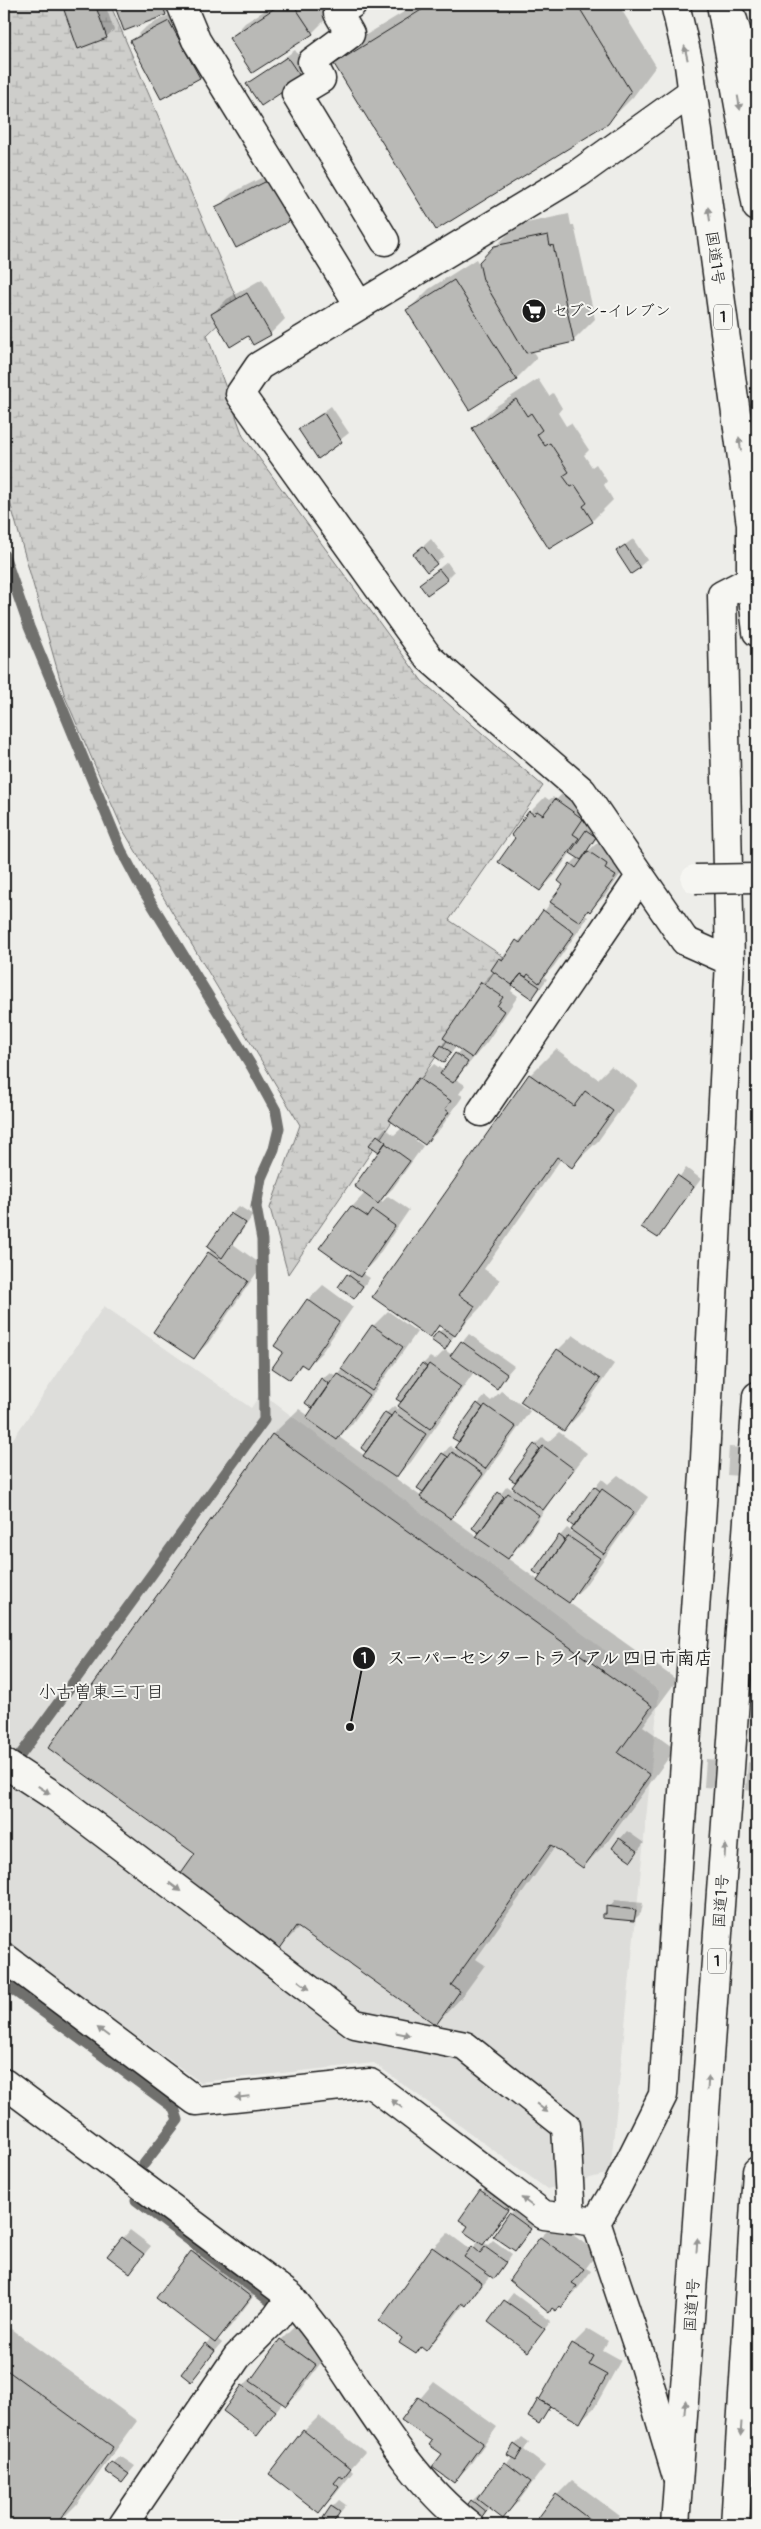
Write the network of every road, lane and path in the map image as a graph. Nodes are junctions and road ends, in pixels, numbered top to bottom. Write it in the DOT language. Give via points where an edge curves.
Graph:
graph roads {
  1 [pos="181,4"];
  2 [pos="352,4"];
  3 [pos="675,4"];
  4 [pos="721,4"];
  5 [pos="729,4"];
  6 [pos="692,92"];
  7 [pos="757,100"];
  8 [pos="757,207"];
  9 [pos="385,241"];
  10 [pos="359,305"];
  11 [pos="751,580"];
  12 [pos="757,632"];
  13 [pos="640,877"];
  14 [pos="757,878"];
  15 [pos="695,879"];
  16 [pos="730,961"];
  17 [pos="480,1112"];
  18 [pos="757,1396"];
  19 [pos="4,1763"];
  20 [pos="4,1957"];
  21 [pos="4,2083"];
  22 [pos="757,2171"];
  23 [pos="583,2220"];
  24 [pos="285,2305"];
  25 [pos="678,2482"];
  26 [pos="123,2525"];
  27 [pos="469,2525"];
  28 [pos="675,2525"];
  29 [pos="735,2525"];
  1 -- 10 [label="main road" via="196,40"];
  2 -- 9 [label="main road" via="338,13 350,34 312,62 321,79 296,94"];
  6 -- 3 [label="main road, 国道1号 / 1, one-way"];
  4 -- 8 [label="main road, one-way"];
  5 -- 7 [label="main road"];
  6 -- 10 [label="main road" via="579,173"];
  11 -- 6 [label="main road, 国道1号 / 1, one-way" via="751,524"];
  10 -- 13 [label="main road" via="259,366 240,394 429,658 582,791"];
  11 -- 12 [label="main road, 国道1号 / 1"];
  11 -- 16 [label="main road" via="722,595"];
  13 -- 16 [label="main road" via="685,942"];
  13 -- 17 [label="main road"];
  14 -- 15 [label="main road, bridge"];
  16 -- 23 [label="main road" via="717,1460 696,1772 663,2096 618,2185"];
  25 -- 18 [label="main road, 国道1号 / 1, one-way"];
  19 -- 23 [label="main road, one-way" via="56,1797 355,2024 464,2046 566,2126"];
  23 -- 20 [label="main road, one-way" via="544,2215 370,2083 196,2102"];
  21 -- 24 [label="main road" via="133,2179"];
  22 -- 29 [label="main road, one-way"];
  23 -- 25 [label="main road" via="644,2365"];
  24 -- 26 [label="main road" via="237,2358"];
  24 -- 27 [label="main road" via="325,2341 387,2434 448,2509"];
  25 -- 28 [label="main road, 国道1号 / 1"];
}
